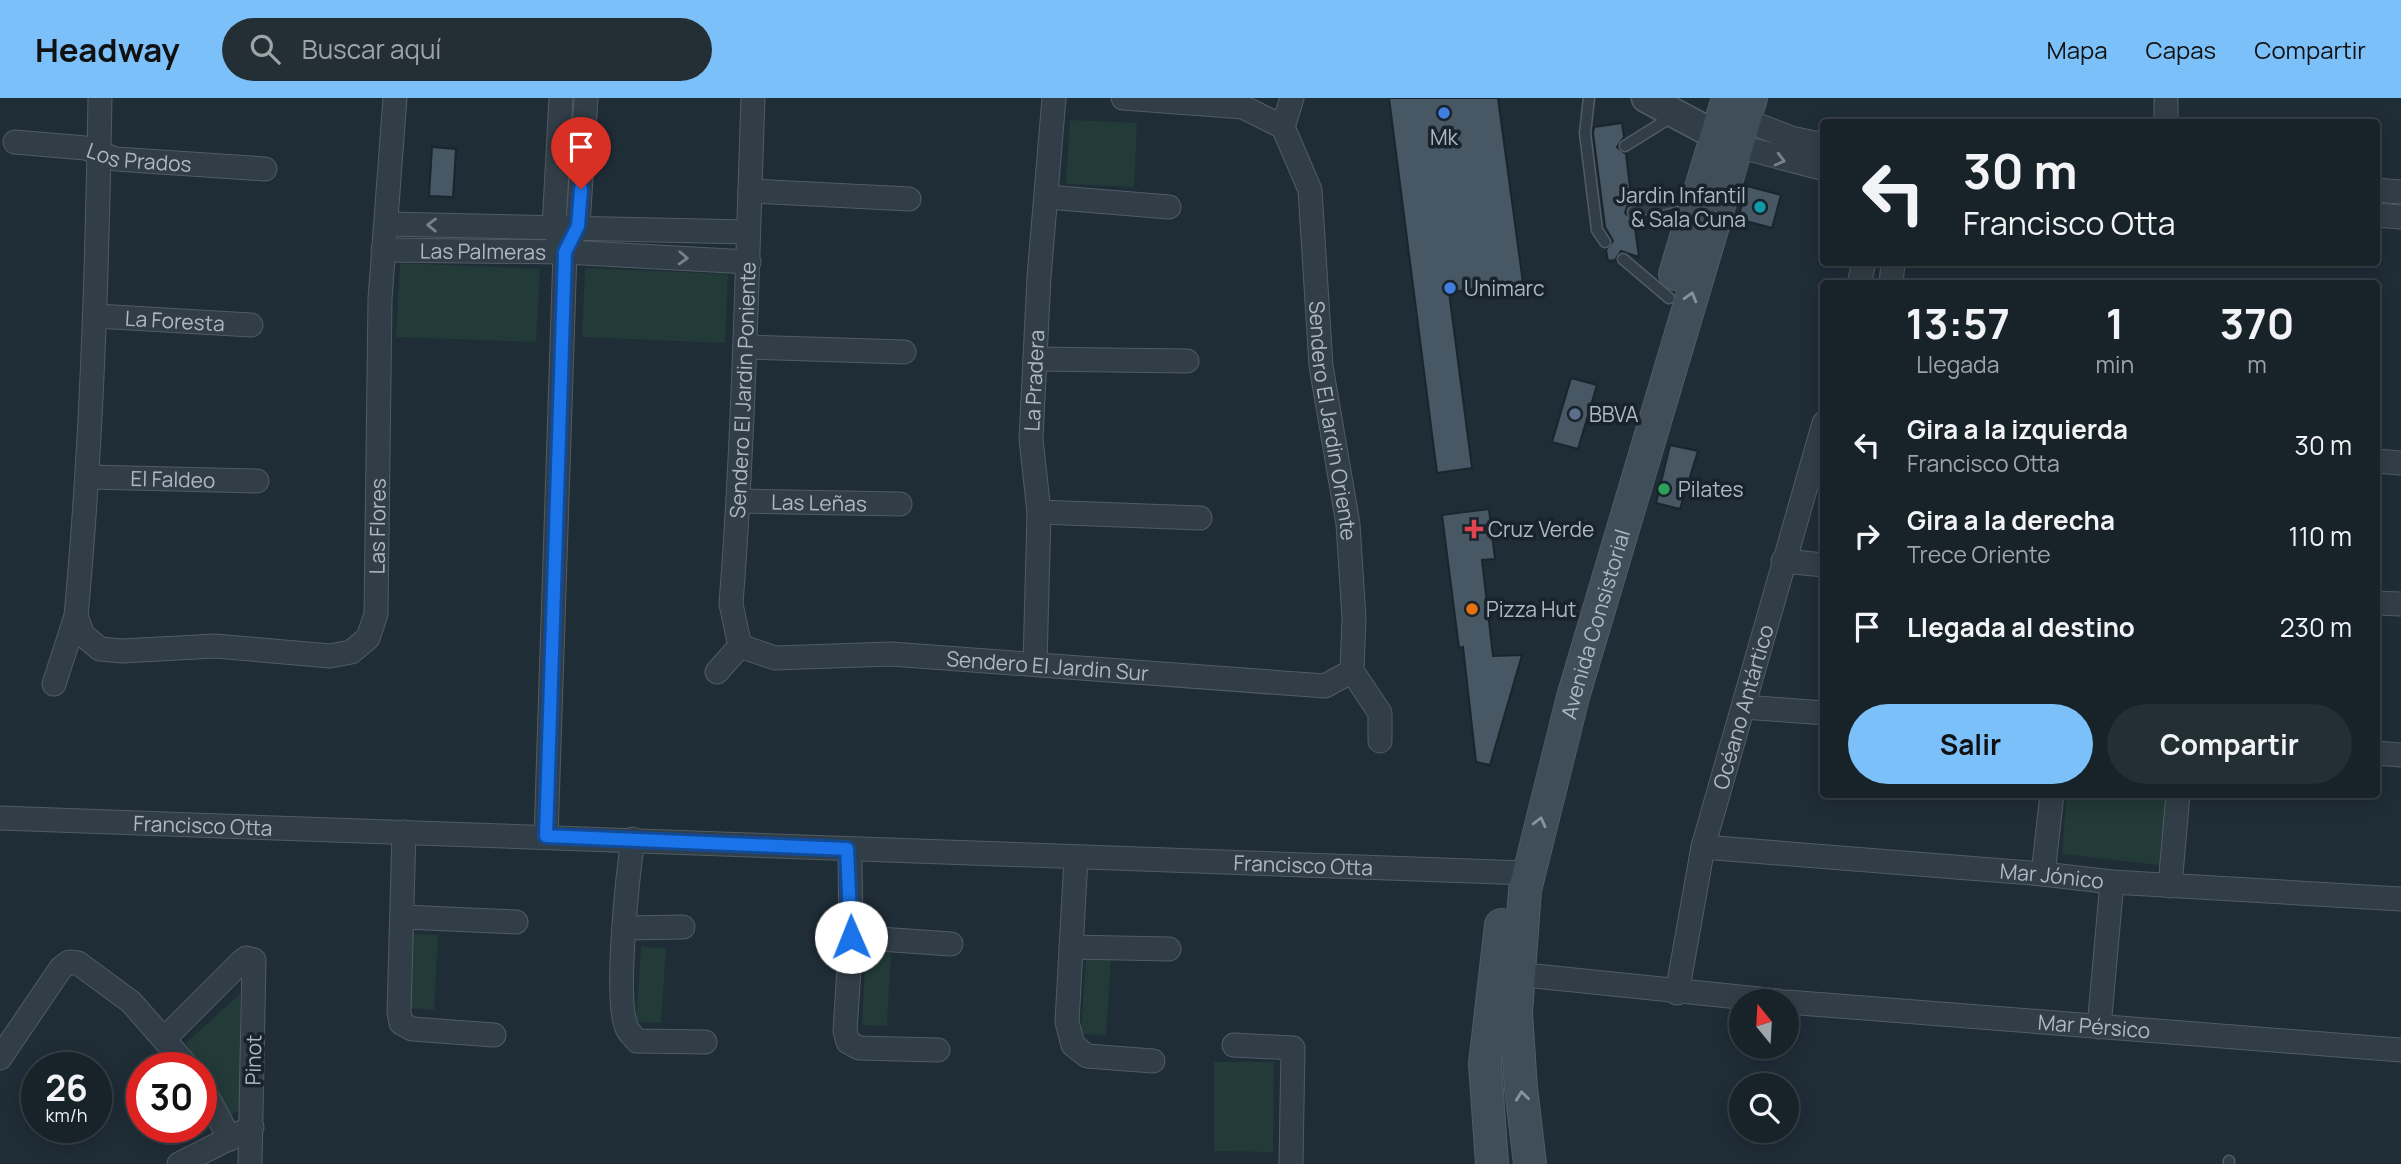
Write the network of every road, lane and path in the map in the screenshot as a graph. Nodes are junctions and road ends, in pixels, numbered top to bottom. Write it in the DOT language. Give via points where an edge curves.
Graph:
graph roads {
  1 [pos="100,98"];
  2 [pos="395,98"];
  3 [pos="561,98"];
  4 [pos="586,98"];
  5 [pos="753,98"];
  6 [pos="1054,98"];
  7 [pos="1123,98"];
  8 [pos="1292,98"];
  9 [pos="1588,98"];
  10 [pos="1646,98"];
  11 [pos="2166,98"];
  12 [pos="1676,114"];
  13 [pos="1730,115"];
  14 [pos="2166,119"];
  15 [pos="1283,127"];
  16 [pos="15,142"];
  17 [pos="1820,144"];
  18 [pos="1625,146"];
  19 [pos="99,153"];
  20 [pos="1820,167"];
  21 [pos="265,169"];
  22 [pos="2380,190"];
  23 [pos="750,191"];
  24 [pos="2401,192"];
  25 [pos="1698,195"];
  26 [pos="1047,197"];
  27 [pos="909,199"];
  28 [pos="1169,207"];
  29 [pos="1633,212"];
  30 [pos="2380,215"];
  31 [pos="2401,217"];
  32 [pos="387,224"];
  33 [pos="578,226"];
  34 [pos="554,227"];
  35 [pos="747,232"];
  36 [pos="1605,242"];
  37 [pos="383,250"];
  38 [pos="565,252"];
  39 [pos="1623,259"];
  40 [pos="749,262"];
  41 [pos="1669,298"];
  42 [pos="96,316"];
  43 [pos="251,325"];
  44 [pos="747,347"];
  45 [pos="904,352"];
  46 [pos="1035,359"];
  47 [pos="1187,361"];
  48 [pos="1820,436"];
  49 [pos="2380,461"];
  50 [pos="2401,463"];
  51 [pos="89,477"];
  52 [pos="257,481"];
  53 [pos="739,501"];
  54 [pos="900,504"];
  55 [pos="1039,512"];
  56 [pos="1200,518"];
  57 [pos="1783,561"];
  58 [pos="1820,565"];
  59 [pos="2380,603"];
  60 [pos="2401,604"];
  61 [pos="76,616"];
  62 [pos="740,646"];
  63 [pos="1035,664"];
  64 [pos="1352,671"];
  65 [pos="717,672"];
  66 [pos="54,684"];
  67 [pos="1744,707"];
  68 [pos="1820,713"];
  69 [pos="1380,741"];
  70 [pos="2380,753"];
  71 [pos="2401,755"];
  72 [pos="2052,798"];
  73 [pos="2178,798"];
  74 [pos="0,818"];
  75 [pos="404,832"];
  76 [pos="546,836"];
  77 [pos="633,839"];
  78 [pos="1703,847"];
  79 [pos="847,849"];
  80 [pos="1076,858"];
  81 [pos="1518,872"];
  82 [pos="2043,874"];
  83 [pos="2112,882"];
  84 [pos="2170,886"];
  85 [pos="2401,899"];
  86 [pos="403,917"];
  87 [pos="516,922"];
  88 [pos="683,927"];
  89 [pos="624,928"];
  90 [pos="851,937"];
  91 [pos="951,944"];
  92 [pos="1071,947"];
  93 [pos="1169,948"];
  94 [pos="1507,973"];
  95 [pos="1677,993"];
  96 [pos="1729,997"];
  97 [pos="1799,1003"];
  98 [pos="8,1025"];
  99 [pos="2099,1027"];
  100 [pos="494,1035"];
  101 [pos="165,1038"];
  102 [pos="705,1042"];
  103 [pos="1234,1045"];
  104 [pos="938,1050"];
  105 [pos="2401,1050"];
  106 [pos="176,1052"];
  107 [pos="0,1058"];
  108 [pos="1153,1061"];
  109 [pos="217,1115"];
  110 [pos="252,1127"];
  111 [pos="230,1139"];
  112 [pos="179,1164"];
  113 [pos="250,1164"];
  114 [pos="1291,1164"];
  115 [pos="1492,1164"];
  116 [pos="1530,1164"];
  1 -- 19 [label="street"];
  2 -- 32 [label="street, Las Flores"];
  3 -- 34 [label="street"];
  4 -- 33 [label="street"];
  5 -- 23 [label="street, Sendero El Jardin Poniente"];
  6 -- 26 [label="street, La Pradera"];
  7 -- 15 [label="street" via="1243,107"];
  8 -- 15 [label="street"];
  9 -- 36 [label="lane" via="1584,121 1597,230"];
  10 -- 12 [label="street"];
  11 -- 14 [label="street"];
  12 -- 13 [label="street"];
  12 -- 18 [label="lane"];
  13 -- 17 [label="street"];
  13 -- 20 [label="street, one-way"];
  13 -- 25 [label="main road, Avenida Consistorial"];
  81 -- 13 [label="main road, Avenida Consistorial, one-way" via="1573,697"];
  15 -- 64 [label="street, Sendero El Jardin Oriente" via="1310,190 1321,366 1348,524"];
  16 -- 19 [label="street, Los Prados"];
  19 -- 21 [label="street, Los Prados" via="116,159"];
  19 -- 42 [label="street"];
  22 -- 24 [label="street"];
  23 -- 27 [label="street"];
  23 -- 35 [label="street, Sendero El Jardin Poniente"];
  25 -- 29 [label="lane"];
  25 -- 41 [label="main road, Avenida Consistorial"];
  26 -- 28 [label="street"];
  26 -- 46 [label="street, La Pradera"];
  30 -- 31 [label="street"];
  34 -- 32 [label="street, Las Palmeras, one-way"];
  32 -- 37 [label="street, Las Flores"];
  33 -- 34 [label="street, Las Palmeras"];
  33 -- 35 [label="street, Las Palmeras"];
  33 -- 38 [label="street"];
  34 -- 38 [label="street"];
  35 -- 40 [label="street, Sendero El Jardin Poniente"];
  37 -- 38 [label="street, Las Palmeras"];
  37 -- 61 [label="street, Las Flores" via="376,614 368,638 351,652 330,656 215,646 122,651 100,649 82,635"];
  38 -- 40 [label="street, Las Palmeras, one-way"];
  38 -- 76 [label="street"];
  39 -- 41 [label="lane"];
  40 -- 44 [label="street, Sendero El Jardin Poniente"];
  41 -- 81 [label="main road, Avenida Consistorial" via="1523,800"];
  42 -- 43 [label="street, La Foresta"];
  42 -- 51 [label="street"];
  44 -- 45 [label="street"];
  44 -- 53 [label="street, Sendero El Jardin Poniente"];
  46 -- 47 [label="street"];
  46 -- 55 [label="street, La Pradera" via="1031,439"];
  48 -- 57 [label="street, Océano Antártico"];
  49 -- 50 [label="street"];
  51 -- 52 [label="street, El Faldeo"];
  51 -- 61 [label="street"];
  53 -- 54 [label="street, Las Leñas"];
  53 -- 62 [label="street, Sendero El Jardin Poniente" via="731,604"];
  55 -- 56 [label="street"];
  55 -- 63 [label="street, La Pradera"];
  57 -- 58 [label="street"];
  57 -- 67 [label="street, Océano Antártico"];
  59 -- 60 [label="street"];
  61 -- 66 [label="street"];
  62 -- 63 [label="street, Sendero El Jardin Sur" via="775,658 891,654"];
  62 -- 65 [label="street"];
  63 -- 64 [label="street, Sendero El Jardin Sur" via="1325,686"];
  64 -- 69 [label="street" via="1380,713"];
  67 -- 68 [label="street"];
  67 -- 78 [label="street, Océano Antártico"];
  70 -- 71 [label="street"];
  72 -- 82 [label="street"];
  73 -- 84 [label="street"];
  74 -- 75 [label="street, Francisco Otta"];
  75 -- 76 [label="street, Francisco Otta"];
  75 -- 86 [label="street"];
  76 -- 77 [label="street, Francisco Otta"];
  77 -- 79 [label="street, Francisco Otta"];
  77 -- 89 [label="street"];
  78 -- 82 [label="street, Mar Jónico"];
  78 -- 95 [label="street, Océano Antártico"];
  79 -- 80 [label="street, Francisco Otta"];
  79 -- 90 [label="street"];
  80 -- 81 [label="street, Francisco Otta"];
  80 -- 92 [label="street"];
  81 -- 94 [label="main road, Avenida Consistorial"];
  82 -- 83 [label="street, Mar Jónico"];
  83 -- 84 [label="street, Mar Jónico"];
  83 -- 99 [label="street"];
  84 -- 85 [label="street, Mar Jónico"];
  86 -- 87 [label="street"];
  86 -- 100 [label="street" via="401,1023 412,1028"];
  88 -- 89 [label="street"];
  89 -- 102 [label="street" via="622,1009 627,1029 637,1041"];
  90 -- 91 [label="street"];
  90 -- 104 [label="street" via="848,1042 859,1048"];
  92 -- 93 [label="street"];
  92 -- 108 [label="street" via="1067,1022 1073,1045 1087,1056"];
  94 -- 95 [label="street"];
  94 -- 115 [label="main road, Avenida Consistorial" via="1485,1064"];
  116 -- 94 [label="main road, Avenida Consistorial, one-way"];
  95 -- 96 [label="street"];
  97 -- 99 [label="street, Mar Pérsico"];
  98 -- 101 [label="street" via="69,962 78,963 131,1003"];
  98 -- 107 [label="street"];
  99 -- 105 [label="street, Mar Pérsico"];
  101 -- 106 [label="street"];
  101 -- 110 [label="street, Pinot" via="241,962 251,958 256,965"];
  103 -- 114 [label="street" via="1293,1048"];
  109 -- 111 [label="street"];
  110 -- 111 [label="street"];
  110 -- 113 [label="street, Pinot"];
  111 -- 112 [label="street"];
}
